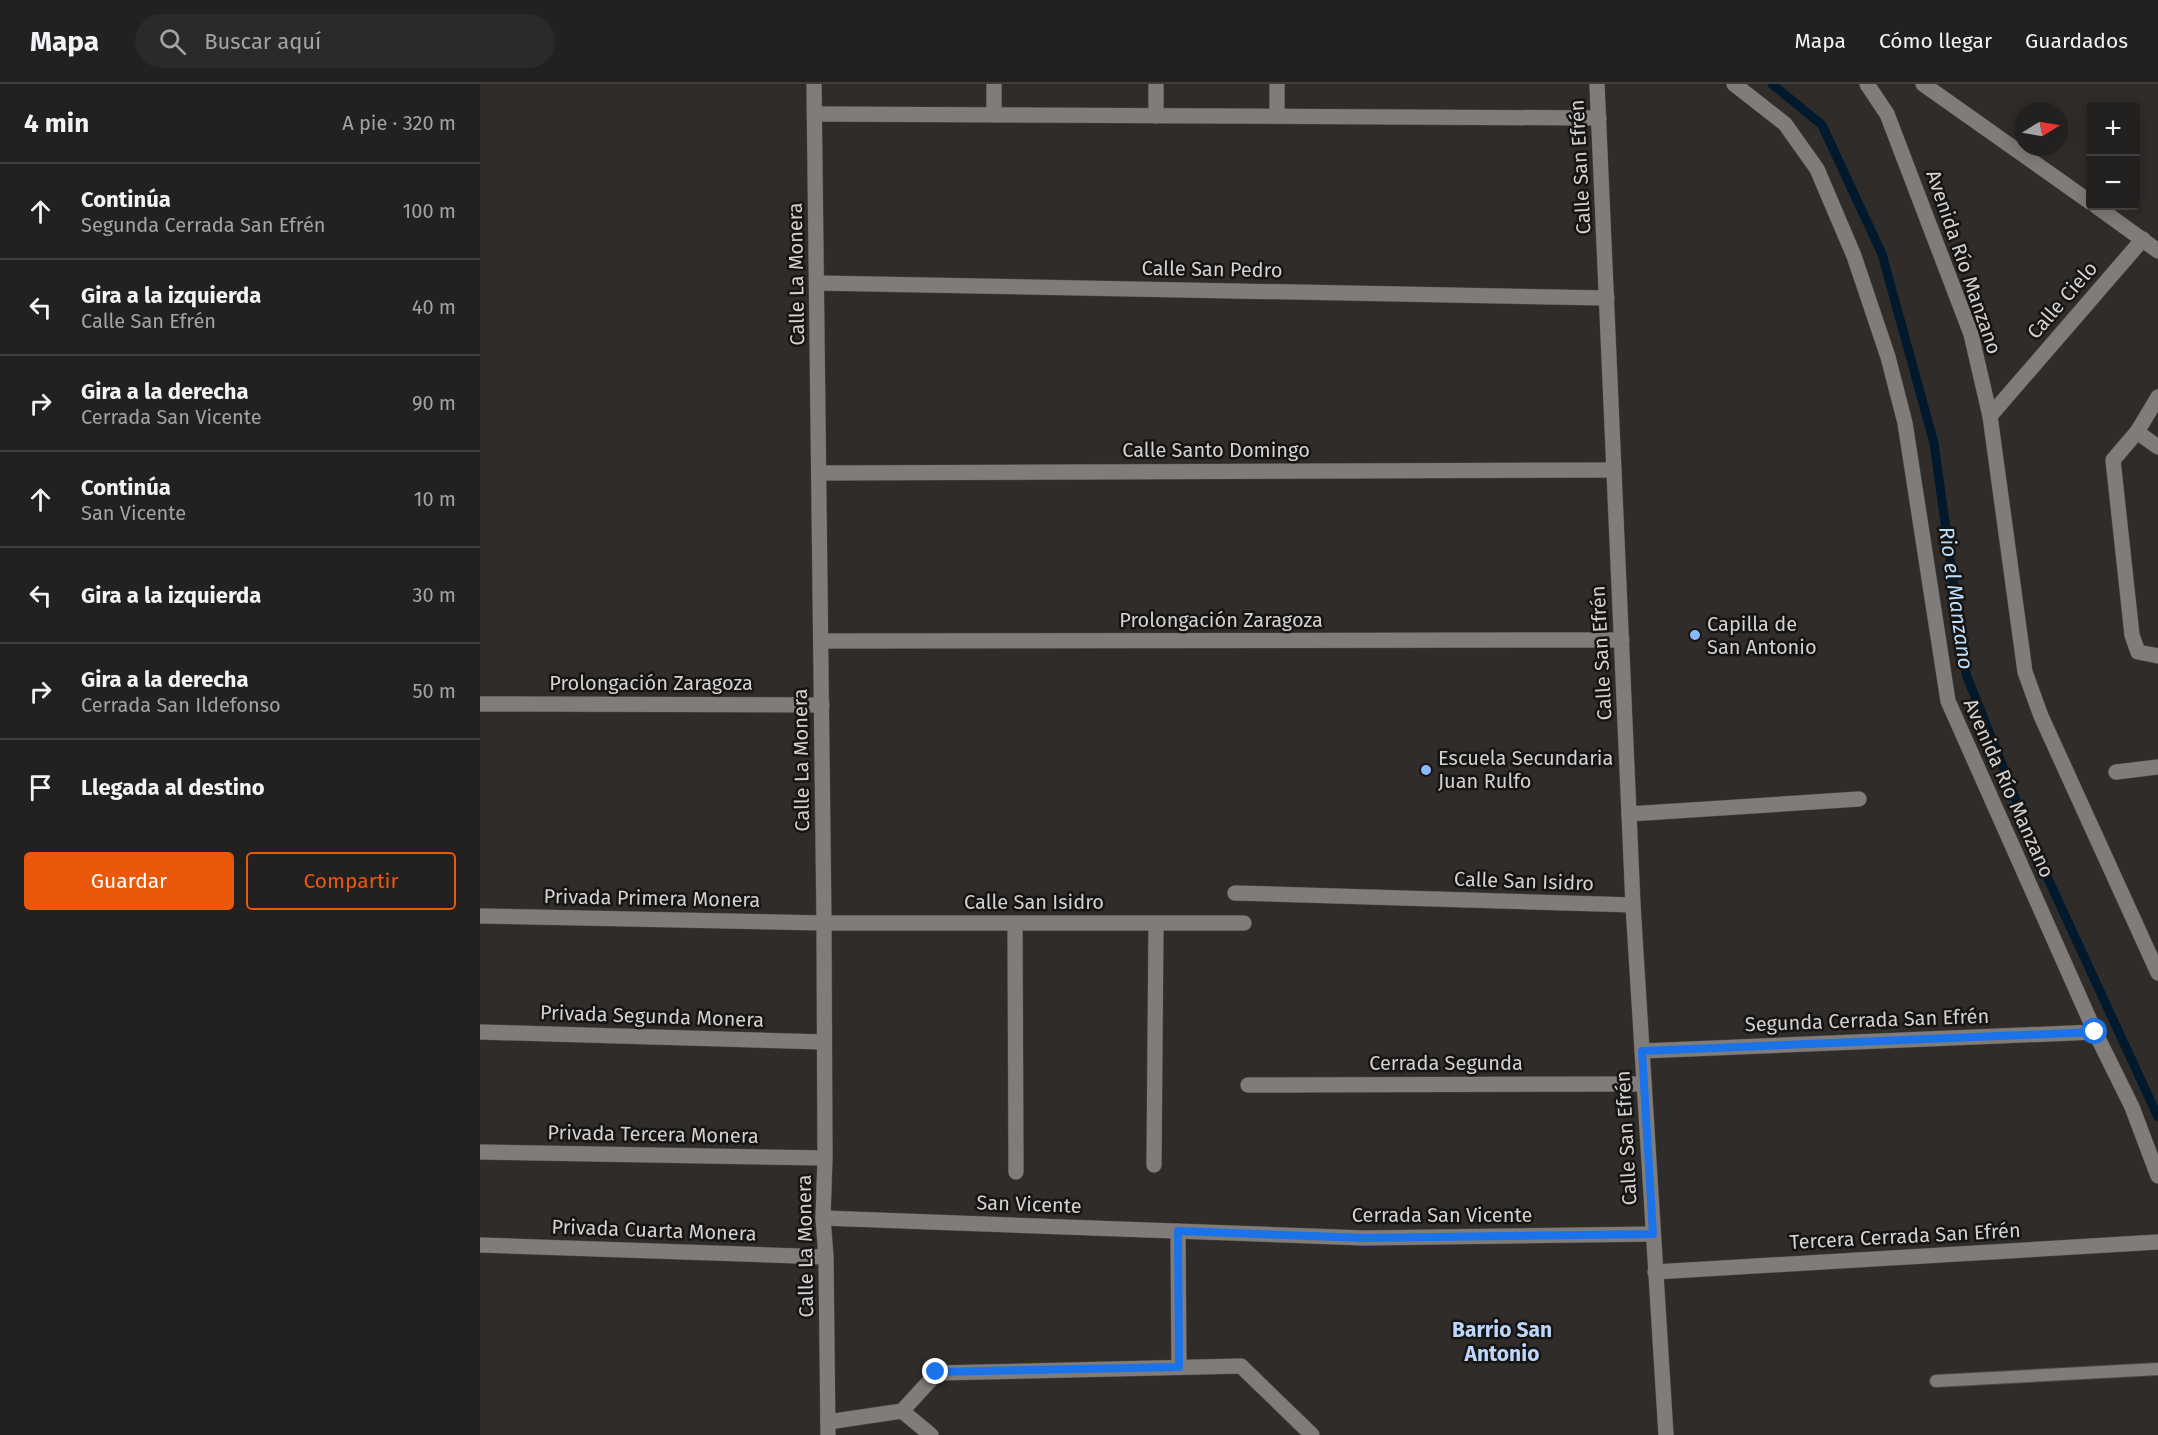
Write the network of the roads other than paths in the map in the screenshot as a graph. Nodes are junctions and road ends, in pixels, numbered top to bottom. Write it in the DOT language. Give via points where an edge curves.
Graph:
graph roads {
  1 [pos="814,84"];
  2 [pos="994,84"];
  3 [pos="1156,84"];
  4 [pos="1277,84"];
  5 [pos="1597,84"];
  6 [pos="1734,84"];
  7 [pos="1867,84"];
  8 [pos="1923,84"];
  9 [pos="815,114"];
  10 [pos="994,115"];
  11 [pos="1156,116"];
  12 [pos="1277,116"];
  13 [pos="1599,118"];
  14 [pos="2086,198"];
  15 [pos="2102,210"];
  16 [pos="2143,239"];
  17 [pos="2158,251"];
  18 [pos="817,283"];
  19 [pos="1607,298"];
  20 [pos="2158,397"];
  21 [pos="1990,416"];
  22 [pos="2137,432"];
  23 [pos="2158,447"];
  24 [pos="1614,470"];
  25 [pos="819,473"];
  26 [pos="1622,640"];
  27 [pos="821,641"];
  28 [pos="2158,656"];
  29 [pos="480,704"];
  30 [pos="822,705"];
  31 [pos="2158,767"];
  32 [pos="2116,772"];
  33 [pos="1859,800"];
  34 [pos="1629,814"];
  35 [pos="1235,893"];
  36 [pos="1633,905"];
  37 [pos="480,916"];
  38 [pos="824,923"];
  39 [pos="1015,923"];
  40 [pos="1244,923"];
  41 [pos="1156,924"];
  42 [pos="2158,973"];
  43 [pos="480,1032"];
  44 [pos="2095,1032"];
  45 [pos="824,1042"];
  46 [pos="1642,1051"];
  47 [pos="1644,1084"];
  48 [pos="1248,1085"];
  49 [pos="480,1152"];
  50 [pos="825,1158"];
  51 [pos="1154,1165"];
  52 [pos="1016,1172"];
  53 [pos="2158,1176"];
  54 [pos="823,1218"];
  55 [pos="1178,1231"];
  56 [pos="1233,1233"];
  57 [pos="1653,1234"];
  58 [pos="2158,1242"];
  59 [pos="480,1245"];
  60 [pos="826,1257"];
  61 [pos="1655,1272"];
  62 [pos="1179,1367"];
  63 [pos="2158,1369"];
  64 [pos="1936,1381"];
  65 [pos="903,1412"];
  66 [pos="828,1428"];
  67 [pos="931,1435"];
  68 [pos="1312,1435"];
  69 [pos="1666,1435"];
  1 -- 9 [label="street, Calle La Monera"];
  2 -- 10 [label="street"];
  3 -- 11 [label="street"];
  4 -- 12 [label="street"];
  5 -- 13 [label="street, Calle San Efrén"];
  6 -- 44 [label="street, Avenida Río Manzano" via="1785,124 1817,169 1854,256 1888,357 1905,423 1947,701"];
  7 -- 21 [label="street, Avenida Río Manzano" via="1887,114 1971,334"];
  8 -- 14 [label="street"];
  9 -- 10 [label="street"];
  9 -- 18 [label="street, Calle La Monera"];
  10 -- 11 [label="street"];
  11 -- 12 [label="street"];
  12 -- 13 [label="street"];
  13 -- 19 [label="street, Calle San Efrén"];
  15 -- 16 [label="street"];
  16 -- 17 [label="street"];
  16 -- 21 [label="street, Calle Cielo"];
  18 -- 19 [label="street, Calle San Pedro"];
  18 -- 25 [label="street, Calle La Monera"];
  19 -- 24 [label="street, Calle San Efrén"];
  20 -- 22 [label="street"];
  21 -- 42 [label="street, Avenida Río Manzano" via="2025,672 2041,716"];
  22 -- 23 [label="street"];
  22 -- 28 [label="street" via="2113,460 2132,635 2138,652"];
  24 -- 25 [label="street, Calle Santo Domingo"];
  24 -- 26 [label="street, Calle San Efrén"];
  25 -- 27 [label="street, Calle La Monera"];
  26 -- 27 [label="street, Prolongación Zaragoza"];
  26 -- 34 [label="street, Calle San Efrén"];
  27 -- 30 [label="street, Calle La Monera"];
  29 -- 30 [label="street, Prolongación Zaragoza"];
  30 -- 38 [label="street, Calle La Monera"];
  31 -- 32 [label="street"];
  33 -- 34 [label="street"];
  34 -- 36 [label="street, Calle San Efrén"];
  35 -- 36 [label="street, Calle San Isidro"];
  36 -- 46 [label="street, Calle San Efrén"];
  37 -- 38 [label="street, Privada Primera Monera"];
  38 -- 39 [label="street, Calle San Isidro"];
  38 -- 45 [label="street, Calle La Monera"];
  39 -- 41 [label="street, Calle San Isidro"];
  39 -- 52 [label="street"];
  40 -- 41 [label="street, Calle San Isidro"];
  41 -- 51 [label="street"];
  43 -- 45 [label="street, Privada Segunda Monera"];
  44 -- 46 [label="street, Segunda Cerrada San Efrén"];
  44 -- 53 [label="street, Avenida Río Manzano" via="2132,1107"];
  45 -- 50 [label="street, Calle La Monera"];
  46 -- 47 [label="street, Calle San Efrén"];
  47 -- 48 [label="street, Cerrada Segunda"];
  47 -- 57 [label="street, Calle San Efrén"];
  49 -- 50 [label="street, Privada Tercera Monera"];
  50 -- 54 [label="street, Calle La Monera"];
  54 -- 55 [label="street, San Vicente"];
  54 -- 60 [label="street, Calle La Monera"];
  55 -- 56 [label="street, San Vicente"];
  55 -- 62 [label="street"];
  56 -- 57 [label="street, Cerrada San Vicente" via="1364,1238"];
  57 -- 61 [label="street, Calle San Efrén"];
  58 -- 61 [label="street, Tercera Cerrada San Efrén"];
  59 -- 60 [label="street, Privada Cuarta Monera"];
  60 -- 66 [label="street, Calle La Monera"];
  61 -- 69 [label="street, Calle San Efrén"];
  62 -- 65 [label="street" via="936,1372"];
  62 -- 68 [label="street" via="1241,1366"];
  63 -- 64 [label="lane"];
  65 -- 66 [label="street"];
  65 -- 67 [label="street"];
}
